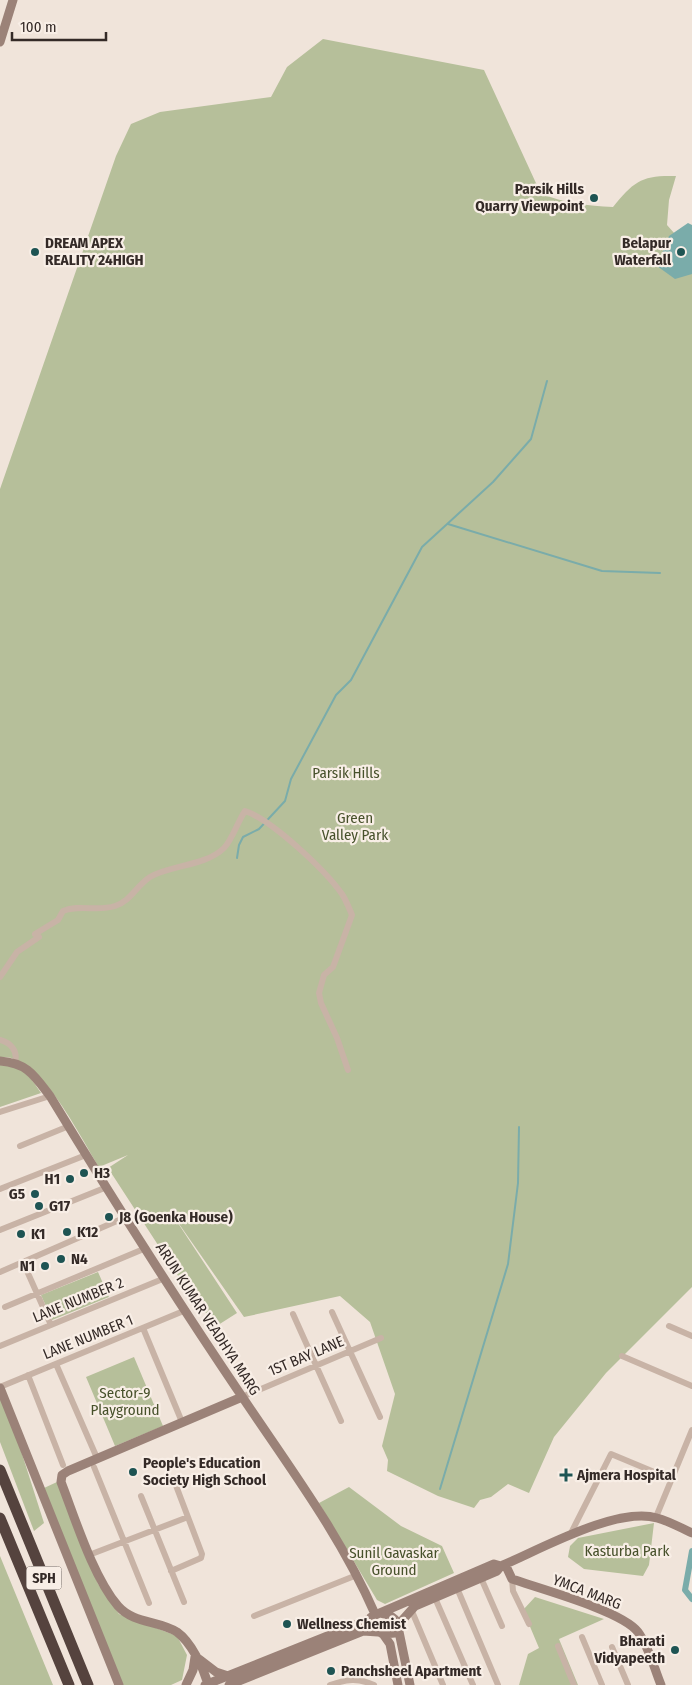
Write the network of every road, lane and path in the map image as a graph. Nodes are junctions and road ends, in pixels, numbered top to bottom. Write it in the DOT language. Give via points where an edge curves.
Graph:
graph roads {
  1 [pos="13,0"];
  2 [pos="0,42"];
  3 [pos="0,976"];
  4 [pos="0,1040"];
  5 [pos="0,1061"];
  6 [pos="15,1062"];
  7 [pos="348,1070"];
  8 [pos="50,1096"];
  9 [pos="0,1112"];
  10 [pos="69,1126"];
  11 [pos="20,1146"];
  12 [pos="86,1155"];
  13 [pos="107,1187"];
  14 [pos="0,1189"];
  15 [pos="126,1218"];
  16 [pos="0,1230"];
  17 [pos="146,1248"];
  18 [pos="23,1262"];
  19 [pos="0,1272"];
  20 [pos="165,1278"];
  21 [pos="36,1294"];
  22 [pos="5,1307"];
  23 [pos="186,1310"];
  24 [pos="332,1312"];
  25 [pos="293,1314"];
  26 [pos="51,1325"];
  27 [pos="669,1326"];
  28 [pos="143,1328"];
  29 [pos="692,1336"];
  30 [pos="381,1338"];
  31 [pos="0,1346"];
  32 [pos="350,1351"];
  33 [pos="622,1356"];
  34 [pos="56,1364"];
  35 [pos="316,1365"];
  36 [pos="28,1376"];
  37 [pos="692,1386"];
  38 [pos="0,1387"];
  39 [pos="242,1397"];
  40 [pos="380,1417"];
  41 [pos="341,1421"];
  42 [pos="182,1422"];
  43 [pos="692,1430"];
  44 [pos="95,1463"];
  45 [pos="62,1465"];
  46 [pos="0,1470"];
  47 [pos="671,1479"];
  48 [pos="175,1483"];
  49 [pos="141,1496"];
  50 [pos="188,1517"];
  51 [pos="656,1517"];
  52 [pos="0,1518"];
  53 [pos="154,1529"];
  54 [pos="692,1532"];
  55 [pos="570,1535"];
  56 [pos="124,1541"];
  57 [pos="89,1556"];
  58 [pos="503,1565"];
  59 [pos="171,1571"];
  60 [pos="357,1576"];
  61 [pos="481,1578"];
  62 [pos="512,1578"];
  63 [pos="457,1588"];
  64 [pos="435,1598"];
  65 [pos="184,1602"];
  66 [pos="149,1603"];
  67 [pos="411,1609"];
  68 [pos="375,1615"];
  69 [pos="254,1616"];
  70 [pos="529,1624"];
  71 [pos="398,1626"];
  72 [pos="502,1626"];
  73 [pos="380,1633"];
  74 [pos="582,1637"];
  75 [pos="558,1646"];
  76 [pos="612,1647"];
  77 [pos="195,1656"];
  78 [pos="228,1680"];
  79 [pos="206,1684"];
  80 [pos="69,1685"];
  81 [pos="88,1685"];
  82 [pos="119,1685"];
  83 [pos="186,1685"];
  84 [pos="330,1685"];
  85 [pos="374,1685"];
  86 [pos="398,1685"];
  87 [pos="410,1685"];
  88 [pos="443,1685"];
  89 [pos="473,1685"];
  90 [pos="498,1685"];
  91 [pos="574,1685"];
  92 [pos="602,1685"];
  93 [pos="628,1685"];
  94 [pos="661,1685"];
  1 -- 2 [label="street"];
  3 -- 7 [label="street" via="17,952 34,942 39,937 35,934 58,920 63,911 78,906 118,906 151,876 193,863 224,848 245,812 262,820 328,878 343,895 352,915 333,967 324,975 319,993"];
  4 -- 6 [label="street" via="9,1043 17,1056"];
  5 -- 6 [label="street"];
  6 -- 8 [label="street, ARUN KUMAR VEADHYA MARG" via="34,1075"];
  8 -- 9 [label="street"];
  8 -- 10 [label="street, ARUN KUMAR VEADHYA MARG"];
  10 -- 11 [label="street"];
  10 -- 12 [label="street, ARUN KUMAR VEADHYA MARG"];
  12 -- 13 [label="street, ARUN KUMAR VEADHYA MARG"];
  12 -- 14 [label="street"];
  13 -- 15 [label="street, ARUN KUMAR VEADHYA MARG"];
  13 -- 16 [label="street"];
  15 -- 17 [label="street, ARUN KUMAR VEADHYA MARG"];
  15 -- 18 [label="street"];
  17 -- 20 [label="street, ARUN KUMAR VEADHYA MARG"];
  17 -- 21 [label="street"];
  18 -- 19 [label="street"];
  18 -- 21 [label="street"];
  20 -- 23 [label="street, ARUN KUMAR VEADHYA MARG"];
  20 -- 26 [label="street, LANE NUMBER 2"];
  21 -- 22 [label="street"];
  21 -- 26 [label="street"];
  23 -- 28 [label="street, LANE NUMBER 1"];
  23 -- 39 [label="street, ARUN KUMAR VEADHYA MARG"];
  24 -- 32 [label="street"];
  25 -- 35 [label="street"];
  26 -- 31 [label="street, LANE NUMBER 2"];
  27 -- 29 [label="street"];
  28 -- 34 [label="street, LANE NUMBER 1"];
  28 -- 42 [label="street"];
  30 -- 32 [label="street, 1ST BAY LANE"];
  32 -- 35 [label="street, 1ST BAY LANE"];
  32 -- 40 [label="street"];
  33 -- 37 [label="street"];
  34 -- 36 [label="street, LANE NUMBER 1"];
  34 -- 44 [label="street"];
  35 -- 39 [label="street, 1ST BAY LANE"];
  35 -- 41 [label="street"];
  36 -- 38 [label="street, LANE NUMBER 1"];
  36 -- 45 [label="street"];
  38 -- 82 [label="street"];
  39 -- 42 [label="street"];
  39 -- 60 [label="street, ARUN KUMAR VEADHYA MARG" via="315,1505"];
  42 -- 44 [label="street"];
  43 -- 47 [label="street"];
  44 -- 56 [label="street"];
  44 -- 57 [label="street" via="68,1471 62,1475 61,1482"];
  46 -- 81 [label="highway, SPH"];
  47 -- 51 [label="street"];
  47 -- 55 [label="street" via="611,1454"];
  48 -- 50 [label="street"];
  49 -- 53 [label="street"];
  50 -- 53 [label="street"];
  50 -- 59 [label="street" via="202,1556"];
  51 -- 54 [label="street"];
  51 -- 55 [label="street" via="620,1519"];
  52 -- 80 [label="highway, SPH"];
  53 -- 56 [label="street"];
  53 -- 59 [label="street"];
  55 -- 58 [label="street"];
  56 -- 57 [label="street"];
  56 -- 66 [label="street"];
  57 -- 77 [label="street" via="124,1612 176,1631"];
  58 -- 61 [label="street"];
  58 -- 62 [label="street"];
  58 -- 68 [label="street" via="494,1564"];
  59 -- 65 [label="street"];
  60 -- 68 [label="street, ARUN KUMAR VEADHYA MARG"];
  60 -- 69 [label="street"];
  61 -- 63 [label="street"];
  61 -- 72 [label="street"];
  62 -- 70 [label="street" via="513,1591"];
  62 -- 94 [label="street, YMCA MARG" via="632,1625 643,1640"];
  63 -- 64 [label="street"];
  63 -- 90 [label="street"];
  64 -- 67 [label="street"];
  64 -- 89 [label="street"];
  67 -- 71 [label="street"];
  67 -- 88 [label="street"];
  68 -- 71 [label="street" via="393,1617"];
  68 -- 73 [label="street, ARUN KUMAR VEADHYA MARG" via="370,1625"];
  68 -- 78 [label="street"];
  71 -- 73 [label="street" via="394,1634"];
  71 -- 87 [label="street"];
  73 -- 78 [label="street" via="363,1631"];
  73 -- 86 [label="street, ARUN KUMAR VEADHYA MARG" via="390,1644"];
  74 -- 92 [label="street"];
  75 -- 91 [label="street"];
  76 -- 93 [label="street"];
  77 -- 78 [label="street"];
  77 -- 79 [label="street"];
  77 -- 83 [label="street" via="196,1663"];
  78 -- 79 [label="street"];
  84 -- 85 [label="street" via="348,1678"];
}
